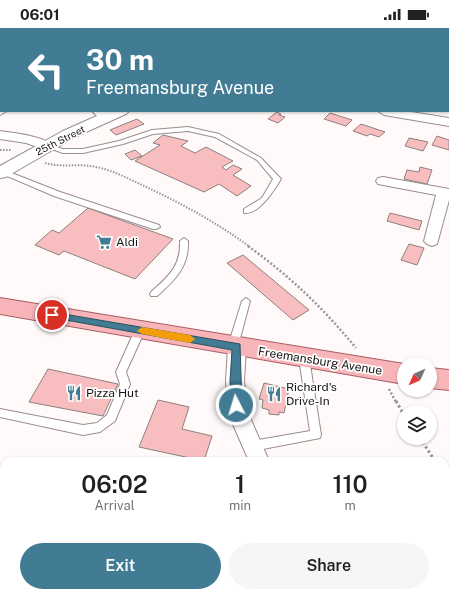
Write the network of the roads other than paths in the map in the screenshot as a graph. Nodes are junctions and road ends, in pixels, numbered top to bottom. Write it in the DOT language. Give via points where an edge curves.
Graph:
graph roads {
  1 [pos="115,112"];
  2 [pos="390,112"];
  3 [pos="102,114"];
  4 [pos="449,122"];
  5 [pos="0,135"];
  6 [pos="43,154"];
  7 [pos="1,172"];
  8 [pos="383,180"];
  9 [pos="446,193"];
  10 [pos="247,211"];
  11 [pos="156,227"];
  12 [pos="184,241"];
  13 [pos="432,241"];
  14 [pos="154,294"];
  15 [pos="246,301"];
  16 [pos="0,306"];
  17 [pos="140,330"];
  18 [pos="235,347"];
  19 [pos="304,358"];
  20 [pos="437,379"];
  21 [pos="449,380"];
  22 [pos="397,383"];
  23 [pos="0,413"];
  24 [pos="256,454"];
  1 -- 3 [label="main road, 25th Street"];
  2 -- 4 [label="street"];
  3 -- 6 [label="main road, 25th Street"];
  5 -- 6 [label="street" via="29,140"];
  6 -- 7 [label="main road, 25th Street"];
  6 -- 10 [label="lane" via="83,151 121,143 152,132 188,129 217,135 259,159 277,179 265,199"];
  7 -- 11 [label="lane" via="57,194"];
  8 -- 9 [label="street"];
  9 -- 13 [label="street"];
  12 -- 14 [label="lane" via="186,253 183,261"];
  15 -- 18 [label="lane"];
  16 -- 17 [label="main road, Freemansburg Avenue"];
  17 -- 18 [label="main road, Freemansburg Avenue"];
  17 -- 23 [label="lane" via="121,372 125,384 111,418 100,427 83,430"];
  18 -- 19 [label="main road, Freemansburg Avenue"];
  18 -- 24 [label="street" via="237,408"];
  19 -- 22 [label="main road, Freemansburg Avenue"];
  19 -- 24 [label="lane" via="316,435"];
  20 -- 21 [label="main road"];
}
